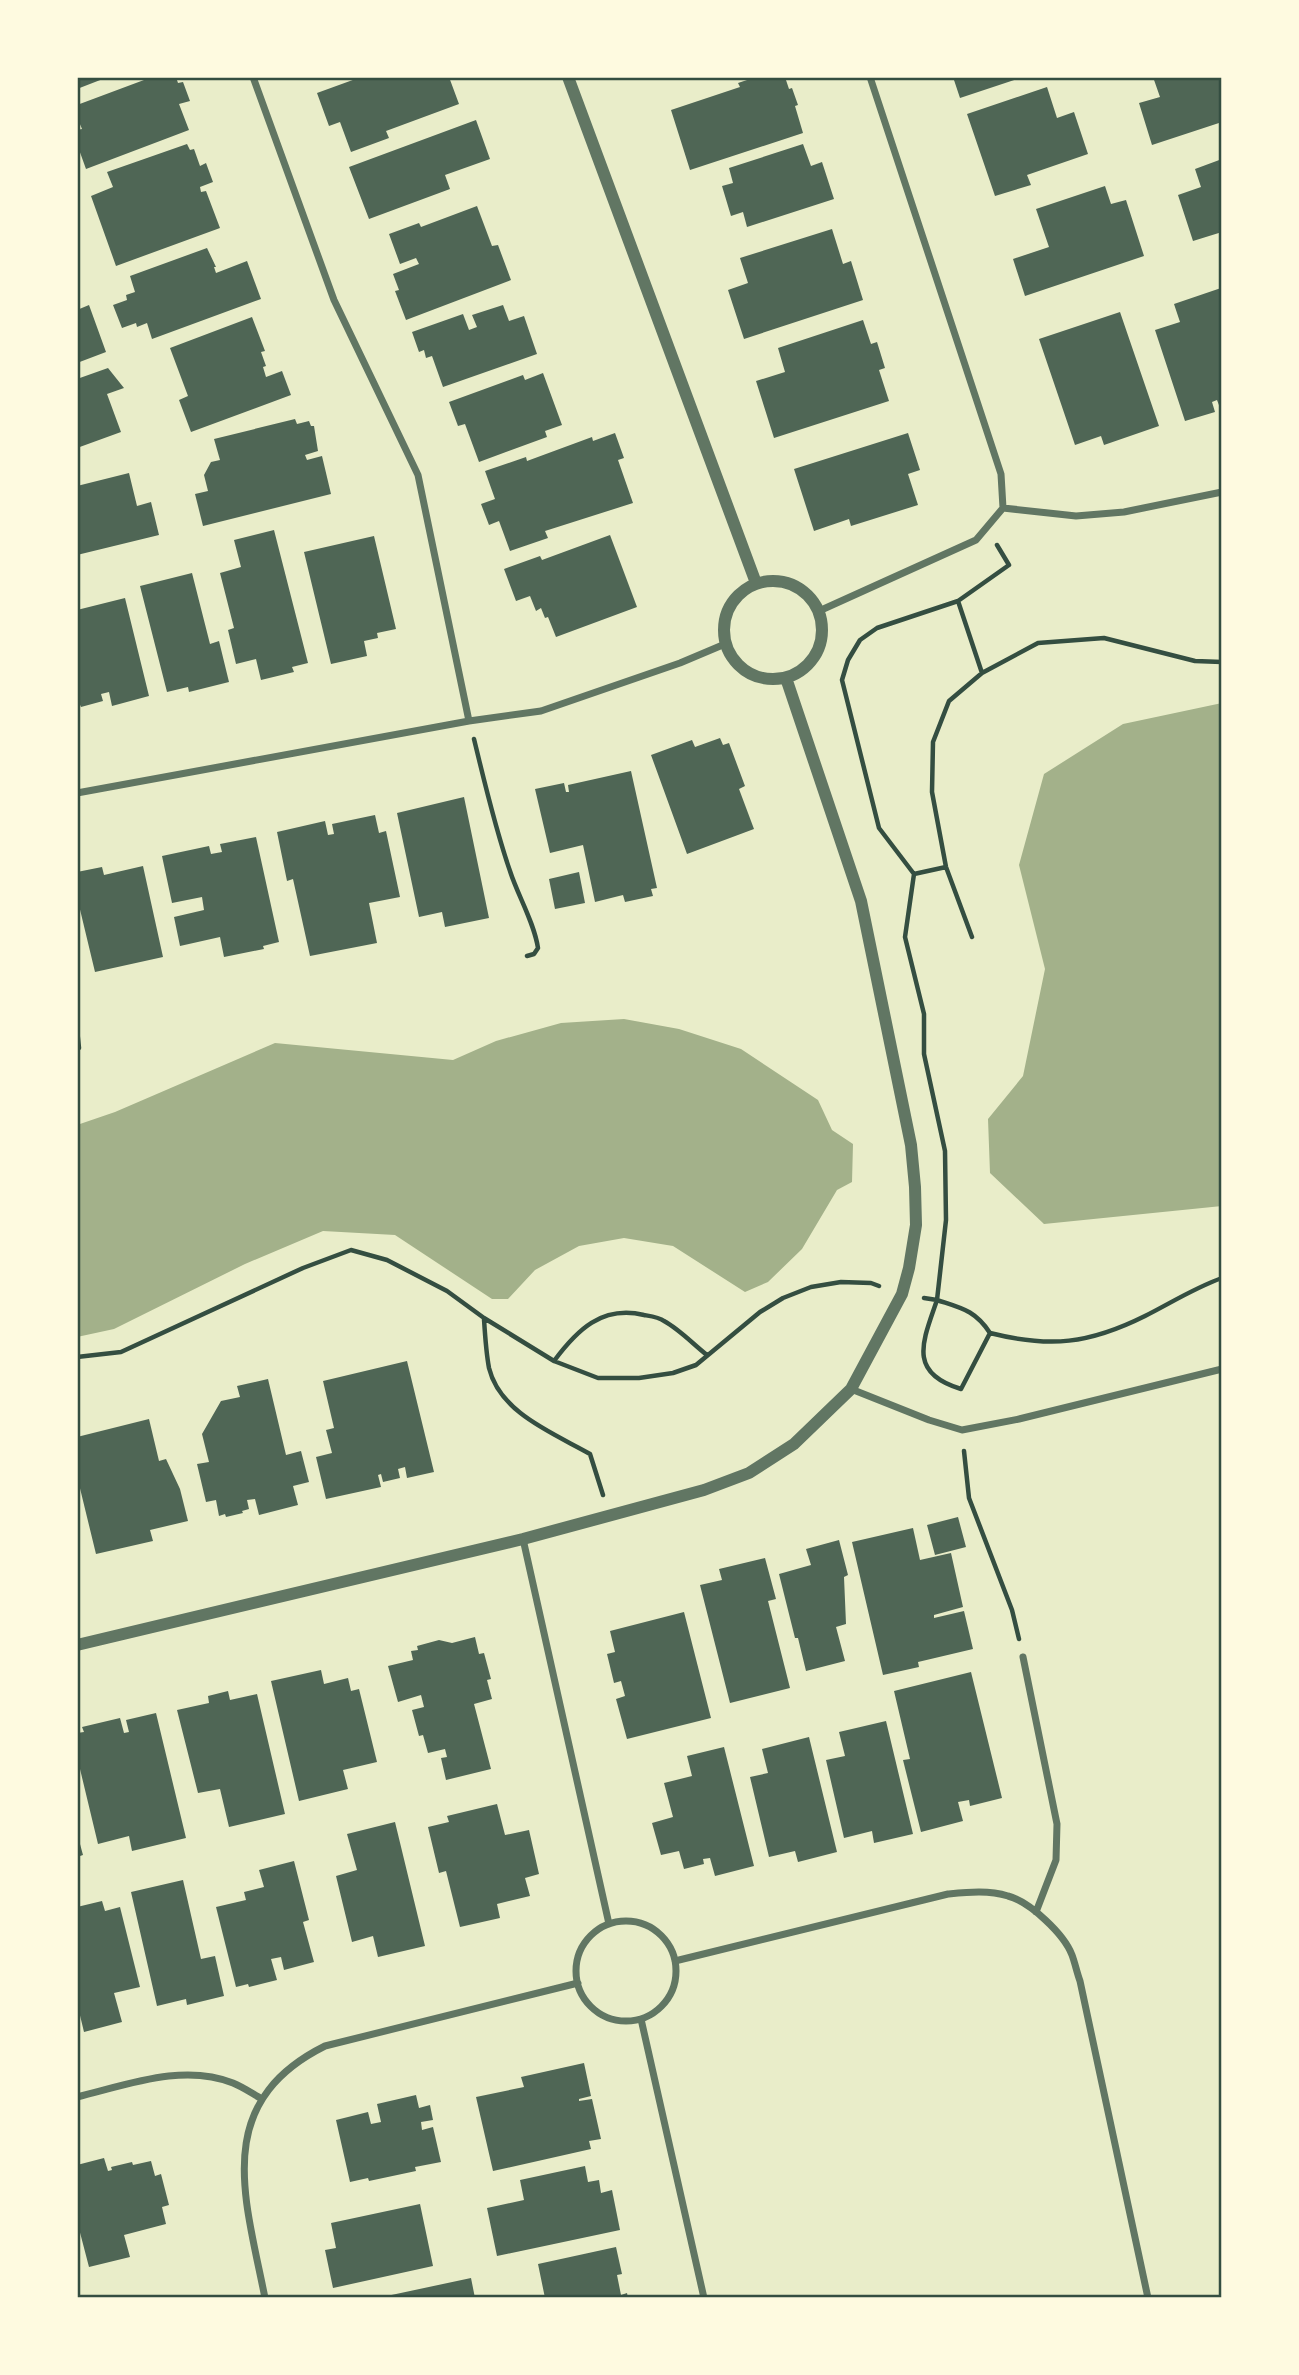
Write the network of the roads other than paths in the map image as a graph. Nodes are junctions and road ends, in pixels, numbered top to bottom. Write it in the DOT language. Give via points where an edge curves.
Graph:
graph roads {
  1 [pos="253,77"];
  2 [pos="568,77"];
  3 [pos="870,77"];
  4 [pos="1222,492"];
  5 [pos="1003,508"];
  6 [pos="755,583"];
  7 [pos="819,611"];
  8 [pos="725,644"];
  9 [pos="786,678"];
  10 [pos="469,721"];
  11 [pos="77,793"];
  12 [pos="1222,1369"];
  13 [pos="851,1389"];
  14 [pos="523,1539"];
  15 [pos="77,1644"];
  16 [pos="1023,1657"];
  17 [pos="1036,1912"];
  18 [pos="609,1924"];
  19 [pos="675,1961"];
  20 [pos="578,1983"];
  21 [pos="641,2019"];
  22 [pos="77,2097"];
  23 [pos="262,2099"];
  24 [pos="265,2298"];
  25 [pos="704,2298"];
  26 [pos="1148,2298"];
  1 -- 10 [label="street" via="334,300 418,475"];
  2 -- 6 [label="street"];
  3 -- 5 [label="street" via="1001,474"];
  4 -- 5 [label="street" via="1124,512 1076,516"];
  5 -- 7 [label="street" via="976,540"];
  6 -- 7 [label="street" via="786,581 800,588"];
  6 -- 8 [label="street" via="737,595 726,614"];
  7 -- 9 [label="street" via="822,628 813,659"];
  8 -- 9 [label="street" via="742,669 755,677"];
  8 -- 10 [label="street" via="541,711"];
  9 -- 13 [label="street" via="861,901 911,1145 916,1225 909,1268 902,1294"];
  10 -- 11 [label="street"];
  12 -- 13 [label="street" via="962,1430"];
  13 -- 14 [label="street" via="794,1444 749,1473 704,1490"];
  14 -- 15 [label="street"];
  14 -- 18 [label="street"];
  16 -- 17 [label="street" via="1058,1825 1056,1860"];
  17 -- 19 [label="street" via="1011,1896 984,1891 948,1894"];
  17 -- 26 [label="street" via="1071,1952 1080,1981"];
  18 -- 19 [label="street" via="626,1921 650,1928 668,1945"];
  18 -- 20 [label="street" via="586,1941 579,1954"];
  19 -- 21 [label="street" via="675,1982 666,2002"];
  20 -- 21 [label="street" via="595,2010 610,2018"];
  20 -- 23 [label="street" via="325,2046 279,2075"];
  21 -- 25 [label="street"];
  22 -- 23 [label="street" via="185,2074 234,2083"];
  23 -- 24 [label="street" via="245,2139 243,2169"];
}
